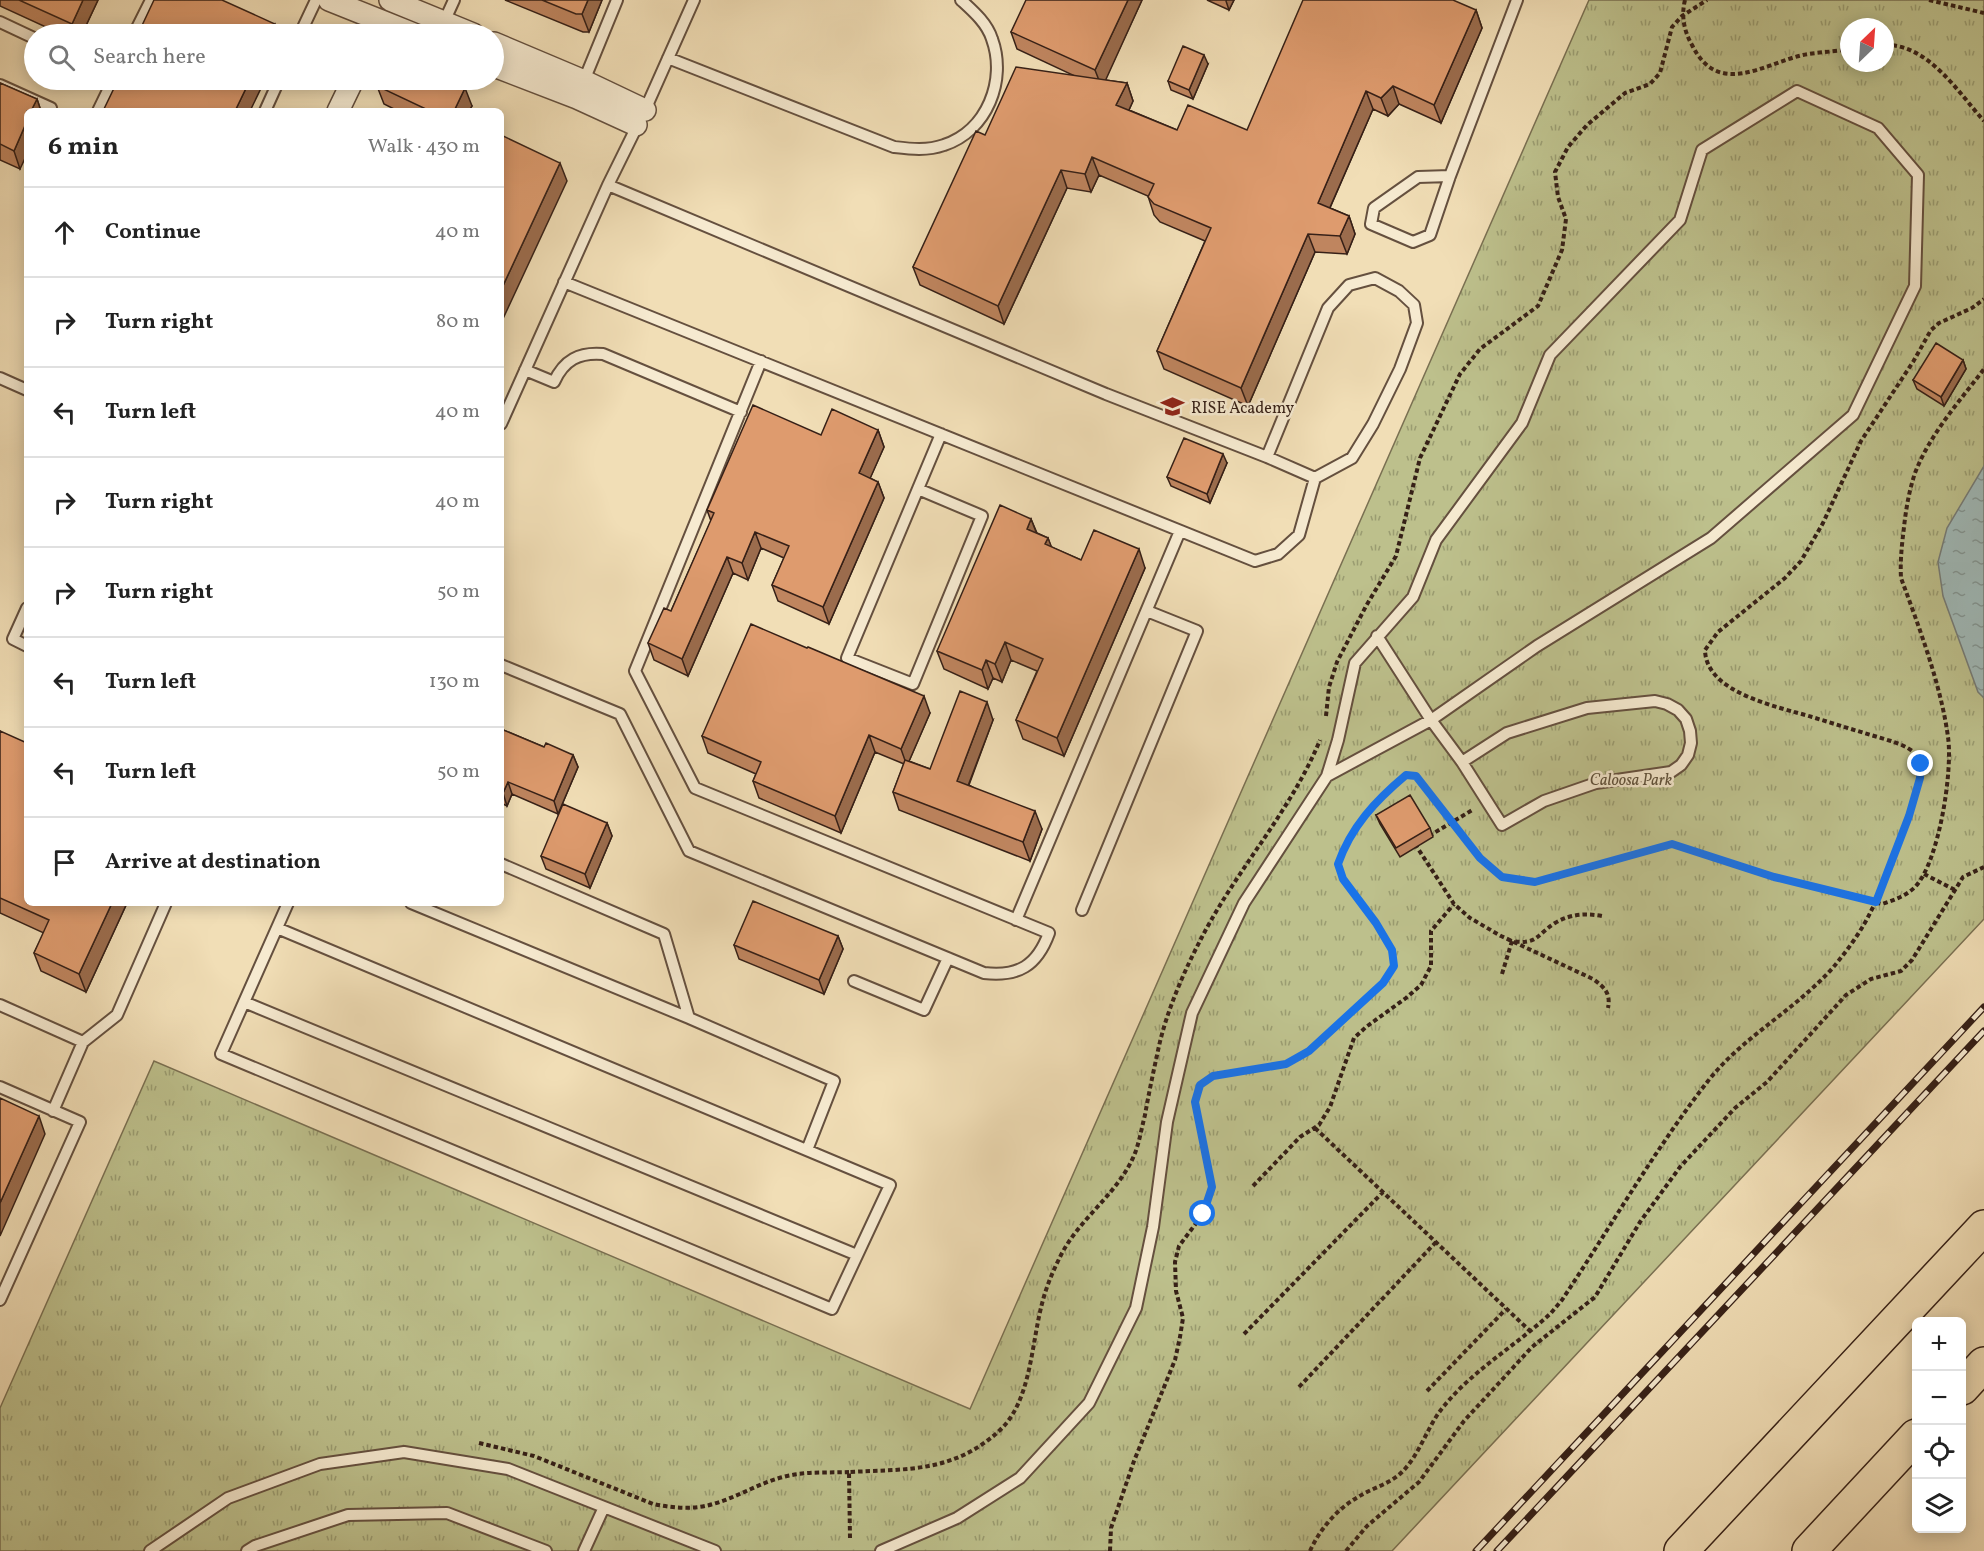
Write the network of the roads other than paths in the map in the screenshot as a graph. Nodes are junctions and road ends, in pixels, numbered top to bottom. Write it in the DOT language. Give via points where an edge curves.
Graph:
graph roads {
  1 [pos="151,0"];
  2 [pos="316,0"];
  3 [pos="329,0"];
  4 [pos="390,0"];
  5 [pos="454,0"];
  6 [pos="617,0"];
  7 [pos="694,0"];
  8 [pos="961,0"];
  9 [pos="1517,0"];
  10 [pos="0,22"];
  11 [pos="444,22"];
  12 [pos="140,24"];
  13 [pos="305,24"];
  14 [pos="371,24"];
  15 [pos="380,24"];
  16 [pos="449,24"];
  17 [pos="24,33"];
  18 [pos="504,48"];
  19 [pos="668,58"];
  20 [pos="504,69"];
  21 [pos="0,85"];
  22 [pos="108,90"];
  23 [pos="274,90"];
  24 [pos="348,90"];
  25 [pos="580,90"];
  26 [pos="51,108"];
  27 [pos="99,108"];
  28 [pos="266,108"];
  29 [pos="340,108"];
  30 [pos="640,117"];
  31 [pos="1450,176"];
  32 [pos="608,184"];
  33 [pos="564,282"];
  34 [pos="761,361"];
  35 [pos="525,370"];
  36 [pos="0,378"];
  37 [pos="24,389"];
  38 [pos="741,412"];
  39 [pos="504,417"];
  40 [pos="941,434"];
  41 [pos="1267,457"];
  42 [pos="1315,478"];
  43 [pos="918,489"];
  44 [pos="1180,531"];
  45 [pos="1147,610"];
  46 [pos="24,615"];
  47 [pos="1377,636"];
  48 [pos="24,644"];
  49 [pos="504,666"];
  50 [pos="1431,720"];
  51 [pos="1462,762"];
  52 [pos="1327,776"];
  53 [pos="504,865"];
  54 [pos="165,906"];
  55 [pos="287,906"];
  56 [pos="418,906"];
  57 [pos="1082,910"];
  58 [pos="1016,920"];
  59 [pos="277,928"];
  60 [pos="948,958"];
  61 [pos="854,981"];
  62 [pos="244,1002"];
  63 [pos="0,1005"];
  64 [pos="689,1018"];
  65 [pos="83,1042"];
  66 [pos="0,1088"];
  67 [pos="54,1111"];
  68 [pos="807,1150"];
  69 [pos="1984,1227"];
  70 [pos="857,1256"];
  71 [pos="0,1300"];
  72 [pos="1984,1364"];
  73 [pos="1966,1384"];
  74 [pos="1912,1441"];
  75 [pos="604,1507"];
  76 [pos="150,1551"];
  77 [pos="248,1551"];
  78 [pos="546,1551"];
  79 [pos="584,1551"];
  80 [pos="715,1551"];
  81 [pos="881,1551"];
  82 [pos="1681,1551"];
  83 [pos="1809,1551"];
  1 -- 12 [label="lane"];
  2 -- 13 [label="lane"];
  3 -- 14 [label="street"];
  4 -- 11 [label="street"];
  4 -- 15 [label="street"];
  5 -- 11 [label="lane"];
  6 -- 25 [label="lane"];
  7 -- 19 [label="lane"];
  8 -- 19 [label="lane" via="979,16 992,38 998,63 995,89 985,112 968,132 945,145 920,150 894,147"];
  9 -- 31 [label="lane"];
  10 -- 17 [label="lane"];
  11 -- 16 [label="street"];
  18 -- 25 [label="street"];
  19 -- 30 [label="lane"];
  20 -- 25 [label="street"];
  21 -- 26 [label="lane"];
  22 -- 27 [label="lane"];
  23 -- 28 [label="lane"];
  24 -- 29 [label="street"];
  25 -- 30 [label="street"];
  30 -- 32 [label="lane"];
  31 -- 31 [label="lane" via="1418,177 1374,208 1371,224 1413,242 1430,235"];
  32 -- 33 [label="lane"];
  32 -- 41 [label="lane" via="1106,394"];
  33 -- 34 [label="lane"];
  33 -- 35 [label="lane"];
  34 -- 38 [label="lane"];
  34 -- 40 [label="lane"];
  35 -- 38 [label="lane" via="554,382 573,358 603,354"];
  35 -- 39 [label="lane"];
  36 -- 37 [label="lane"];
  38 -- 58 [label="lane" via="635,671 695,788"];
  40 -- 43 [label="lane"];
  40 -- 44 [label="lane"];
  41 -- 42 [label="lane"];
  41 -- 42 [label="lane" via="1328,308 1349,285 1375,278 1414,304 1417,324 1400,369 1352,458"];
  42 -- 44 [label="lane" via="1299,536 1278,554 1255,561"];
  43 -- 43 [label="lane" via="847,658 913,684 982,516"];
  44 -- 45 [label="lane"];
  45 -- 57 [label="lane" via="1197,631"];
  45 -- 58 [label="lane"];
  46 -- 48 [label="lane" via="13,639"];
  47 -- 50 [label="lane"];
  47 -- 50 [label="lane" via="1413,597 1436,540 1522,423 1550,356 1680,220 1702,150 1797,91 1878,128 1918,175 1915,286 1853,415 1711,538 1537,646"];
  47 -- 52 [label="lane" via="1354,663"];
  49 -- 60 [label="lane" via="620,714 689,851"];
  50 -- 51 [label="lane"];
  50 -- 52 [label="lane"];
  51 -- 51 [label="lane" via="1502,825 1544,801 1596,783 1671,772 1688,755 1690,730 1678,710 1655,701 1587,708 1508,733"];
  52 -- 81 [label="lane" via="1244,903 1192,1013 1167,1122 1153,1227 1136,1308 1089,1403 1020,1478 957,1518"];
  53 -- 64 [label="lane" via="664,934"];
  54 -- 65 [label="lane" via="117,1015"];
  55 -- 59 [label="lane"];
  56 -- 64 [label="lane"];
  58 -- 60 [label="lane" via="1049,933 1043,950 1017,971 1001,975 984,973"];
  59 -- 62 [label="lane"];
  59 -- 68 [label="lane"];
  60 -- 61 [label="lane" via="924,1010"];
  62 -- 70 [label="lane"];
  62 -- 70 [label="lane" via="221,1054 832,1309"];
  63 -- 65 [label="lane"];
  64 -- 68 [label="lane" via="834,1081"];
  65 -- 67 [label="lane"];
  66 -- 67 [label="lane"];
  67 -- 71 [label="lane" via="80,1122"];
  68 -- 70 [label="lane" via="890,1185"];
  69 -- 82 [label="highway"];
  72 -- 73 [label="highway"];
  74 -- 83 [label="highway"];
  75 -- 76 [label="lane" via="508,1469 404,1452 320,1464 228,1498"];
  75 -- 79 [label="lane"];
  75 -- 80 [label="lane"];
  77 -- 78 [label="lane" via="348,1515 447,1513"];
}
